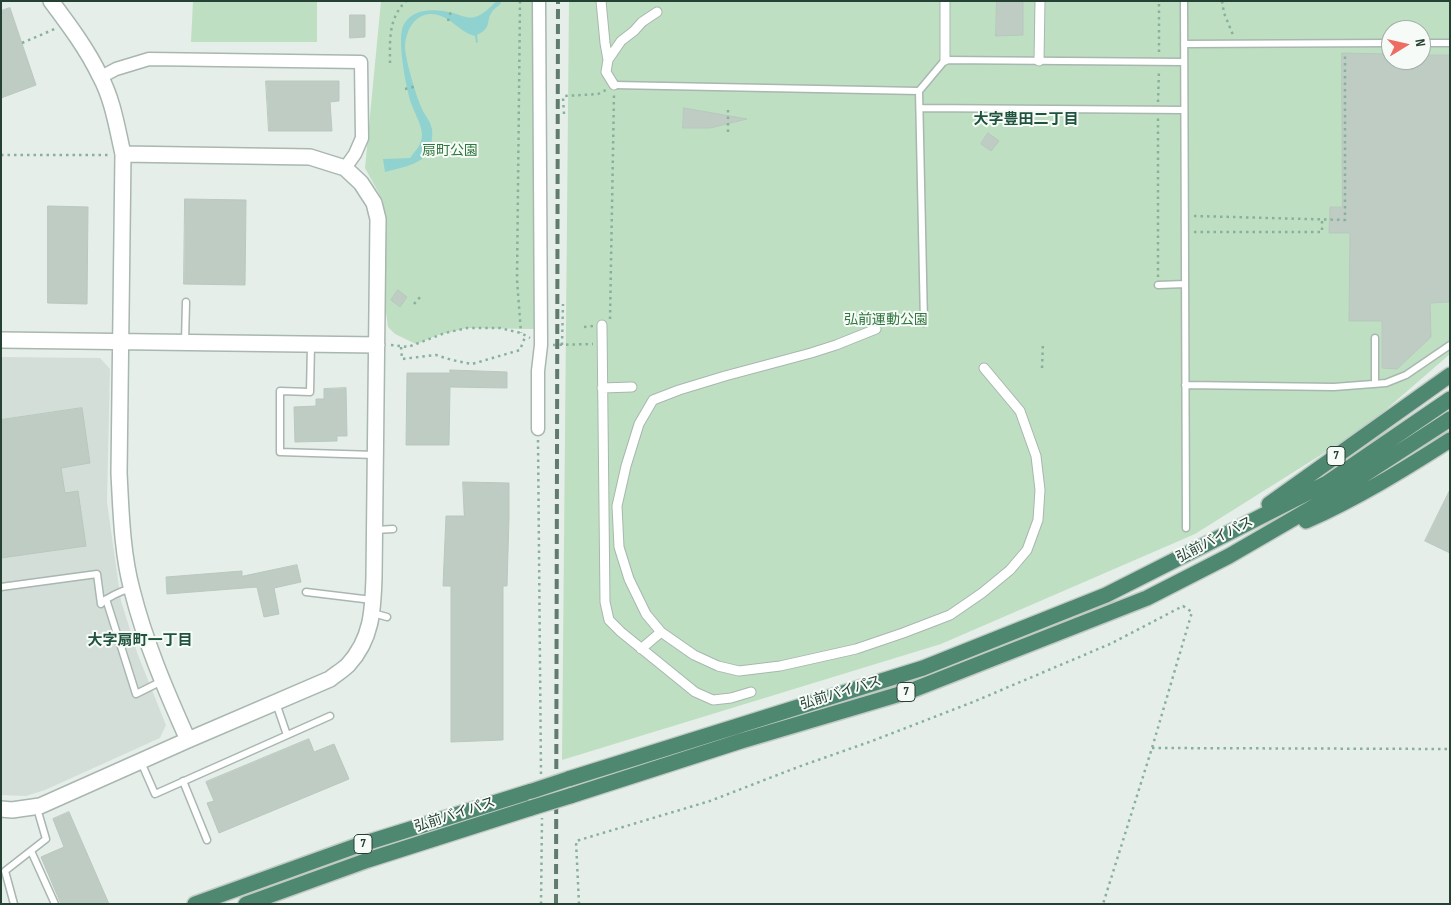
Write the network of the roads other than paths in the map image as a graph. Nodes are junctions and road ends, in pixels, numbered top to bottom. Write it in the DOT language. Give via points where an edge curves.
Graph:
graph roads {
  1 [pos="51,1"];
  2 [pos="540,1"];
  3 [pos="602,1"];
  4 [pos="945,1"];
  5 [pos="1040,1"];
  6 [pos="1184,1"];
  7 [pos="657,12"];
  8 [pos="1381,43"];
  9 [pos="1431,43"];
  10 [pos="1450,43"];
  11 [pos="1184,44"];
  12 [pos="608,60"];
  13 [pos="946,60"];
  14 [pos="1039,61"];
  15 [pos="1184,62"];
  16 [pos="101,77"];
  17 [pos="614,85"];
  18 [pos="920,91"];
  19 [pos="920,108"];
  20 [pos="1184,110"];
  21 [pos="123,154"];
  22 [pos="345,168"];
  23 [pos="1185,284"];
  24 [pos="1158,285"];
  25 [pos="186,302"];
  26 [pos="924,323"];
  27 [pos="606,325"];
  28 [pos="876,329"];
  29 [pos="1375,338"];
  30 [pos="1,340"];
  31 [pos="122,342"];
  32 [pos="185,342"];
  33 [pos="311,344"];
  34 [pos="376,345"];
  35 [pos="1450,345"];
  36 [pos="984,368"];
  37 [pos="1450,376"];
  38 [pos="1375,384"];
  39 [pos="1185,385"];
  40 [pos="632,387"];
  41 [pos="602,388"];
  42 [pos="1450,399"];
  43 [pos="1450,419"];
  44 [pos="538,429"];
  45 [pos="1450,440"];
  46 [pos="375,455"];
  47 [pos="1186,528"];
  48 [pos="393,529"];
  49 [pos="375,530"];
  50 [pos="1223,536"];
  51 [pos="1229,556"];
  52 [pos="1,587"];
  53 [pos="131,588"];
  54 [pos="306,592"];
  55 [pos="106,599"];
  56 [pos="378,610"];
  57 [pos="661,632"];
  58 [pos="641,648"];
  59 [pos="162,681"];
  60 [pos="751,692"];
  61 [pos="276,703"];
  62 [pos="330,716"];
  63 [pos="287,735"];
  64 [pos="188,740"];
  65 [pos="141,761"];
  66 [pos="183,782"];
  67 [pos="1,809"];
  68 [pos="39,815"];
  69 [pos="207,840"];
  70 [pos="31,851"];
  71 [pos="14,904"];
  72 [pos="55,904"];
  73 [pos="195,904"];
  74 [pos="246,904"];
  1 -- 16 [label="street"];
  2 -- 44 [label="street" via="545,345 538,372"];
  3 -- 12 [label="street"];
  4 -- 13 [label="street"];
  5 -- 14 [label="street"];
  6 -- 11 [label="lane"];
  7 -- 12 [label="street" via="621,41"];
  8 -- 11 [label="lane"];
  9 -- 10 [label="lane"];
  11 -- 15 [label="lane"];
  12 -- 17 [label="street" via="606,72"];
  13 -- 14 [label="lane"];
  13 -- 18 [label="lane"];
  14 -- 15 [label="lane"];
  15 -- 20 [label="lane"];
  16 -- 21 [label="street"];
  16 -- 22 [label="street" via="148,60 361,62 362,138"];
  17 -- 18 [label="lane"];
  18 -- 19 [label="lane"];
  19 -- 20 [label="lane"];
  19 -- 26 [label="lane"];
  20 -- 23 [label="lane"];
  21 -- 22 [label="street" via="310,157"];
  21 -- 31 [label="street"];
  22 -- 34 [label="street" via="374,202 378,219"];
  23 -- 24 [label="lane"];
  23 -- 39 [label="lane"];
  25 -- 32 [label="lane"];
  27 -- 41 [label="street" via="602,344"];
  28 -- 57 [label="street" via="828,348 653,400 639,424 617,506 619,547 628,579 646,614"];
  29 -- 38 [label="lane"];
  30 -- 31 [label="street"];
  31 -- 32 [label="street"];
  31 -- 53 [label="street" via="120,492"];
  32 -- 33 [label="street"];
  33 -- 34 [label="street"];
  33 -- 46 [label="lane" via="310,392 280,391 280,452"];
  34 -- 46 [label="street"];
  35 -- 38 [label="lane" via="1406,375"];
  36 -- 57 [label="street" via="1020,411 1036,456 1040,490 1038,520 1027,550 1010,570 982,593 950,615 856,649 780,666 739,671 694,655"];
  37 -- 50 [label="highway, 7"];
  38 -- 39 [label="lane" via="1318,387"];
  39 -- 47 [label="lane"];
  40 -- 41 [label="street"];
  41 -- 58 [label="street" via="605,602 609,620"];
  42 -- 50 [label="highway, 弘前バイパス / 7" via="1327,483"];
  43 -- 51 [label="highway, 弘前バイパス / 7" via="1322,502"];
  45 -- 51 [label="highway, 7" via="1380,484 1329,511"];
  46 -- 49 [label="street"];
  48 -- 49 [label="lane"];
  49 -- 56 [label="street"];
  50 -- 73 [label="highway, 弘前バイパス / 7, bridge" via="1106,595 923,668 356,846"];
  51 -- 74 [label="highway, 弘前バイパス / 7, bridge" via="1148,598 910,691 741,741 368,860"];
  52 -- 55 [label="lane" via="97,574 101,604"];
  53 -- 55 [label="lane"];
  53 -- 59 [label="street"];
  54 -- 56 [label="lane"];
  55 -- 59 [label="lane" via="136,694"];
  56 -- 61 [label="street" via="365,641 348,665 330,679"];
  57 -- 58 [label="street"];
  58 -- 60 [label="street" via="695,692 713,700"];
  59 -- 64 [label="street"];
  61 -- 63 [label="lane"];
  61 -- 64 [label="street"];
  62 -- 63 [label="lane"];
  63 -- 66 [label="lane"];
  64 -- 65 [label="street"];
  65 -- 66 [label="lane" via="155,794"];
  65 -- 67 [label="street" via="40,806"];
  66 -- 69 [label="lane"];
  68 -- 70 [label="lane" via="46,839"];
  70 -- 71 [label="lane" via="5,871"];
  70 -- 72 [label="lane"];
}
